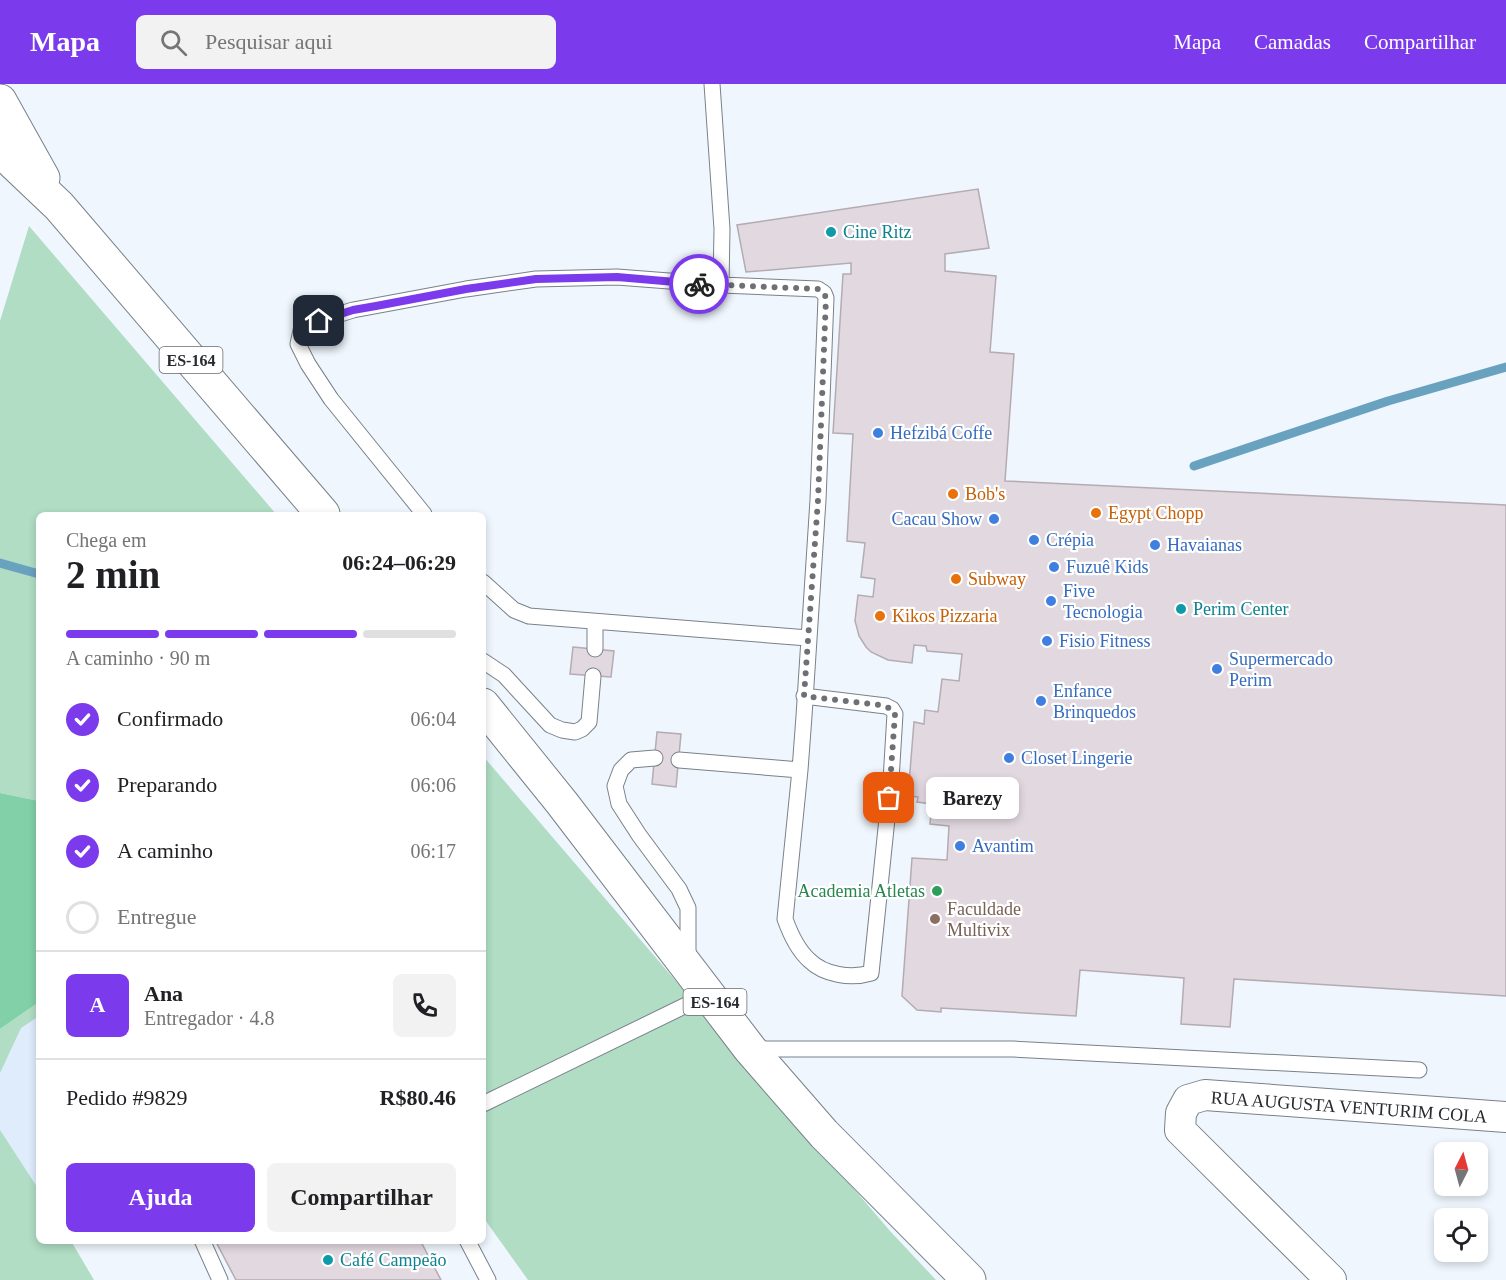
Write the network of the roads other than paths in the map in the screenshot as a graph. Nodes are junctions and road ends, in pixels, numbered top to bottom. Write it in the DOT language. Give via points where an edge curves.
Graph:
graph roads {
  1 [pos="712,84"];
  2 [pos="0,101"];
  3 [pos="0,150"];
  4 [pos="59,206"];
  5 [pos="721,285"];
  6 [pos="320,512"];
  7 [pos="422,512"];
  8 [pos="486,585"];
  9 [pos="596,622"];
  10 [pos="808,638"];
  11 [pos="595,649"];
  12 [pos="486,663"];
  13 [pos="594,675"];
  14 [pos="804,696"];
  15 [pos="486,709"];
  16 [pos="655,758"];
  17 [pos="679,760"];
  18 [pos="800,770"];
  19 [pos="688,970"];
  20 [pos="709,994"];
  21 [pos="750,1050"];
  22 [pos="1419,1070"];
  23 [pos="486,1103"];
  24 [pos="1506,1117"];
  25 [pos="204,1244"];
  26 [pos="469,1244"];
  27 [pos="220,1280"];
  28 [pos="488,1280"];
  29 [pos="969,1280"];
  30 [pos="1331,1280"];
  1 -- 5 [label="lane" via="722,229"];
  2 -- 4 [label="highway, ES-164"];
  3 -- 4 [label="highway, ES-164"];
  4 -- 6 [label="highway, ES-164"];
  5 -- 7 [label="lane" via="617,277 536,279 353,310 302,326 298,344 308,364 331,399"];
  5 -- 10 [label="lane" via="818,289 826,298"];
  8 -- 9 [label="lane" via="514,610 529,616"];
  9 -- 10 [label="lane"];
  9 -- 11 [label="lane"];
  10 -- 14 [label="lane"];
  12 -- 13 [label="lane" via="504,675 550,725 575,732 589,722"];
  14 -- 18 [label="lane"];
  14 -- 18 [label="lane" via="880,705 895,714 871,973 843,975 822,969 809,960 785,919"];
  15 -- 19 [label="highway, ES-164"];
  16 -- 19 [label="lane" via="631,760 621,770 615,786 619,804 679,889 688,908"];
  17 -- 18 [label="lane"];
  19 -- 20 [label="highway, ES-164"];
  20 -- 21 [label="highway, ES-164"];
  20 -- 23 [label="lane"];
  21 -- 22 [label="lane" via="1013,1049"];
  21 -- 29 [label="highway, ES-164" via="824,1134"];
  24 -- 30 [label="street, RUA AUGUSTA VENTURIM COLA" via="1205,1095 1188,1100 1181,1113 1180,1130"];
  25 -- 27 [label="lane"];
  26 -- 28 [label="lane"];
}
